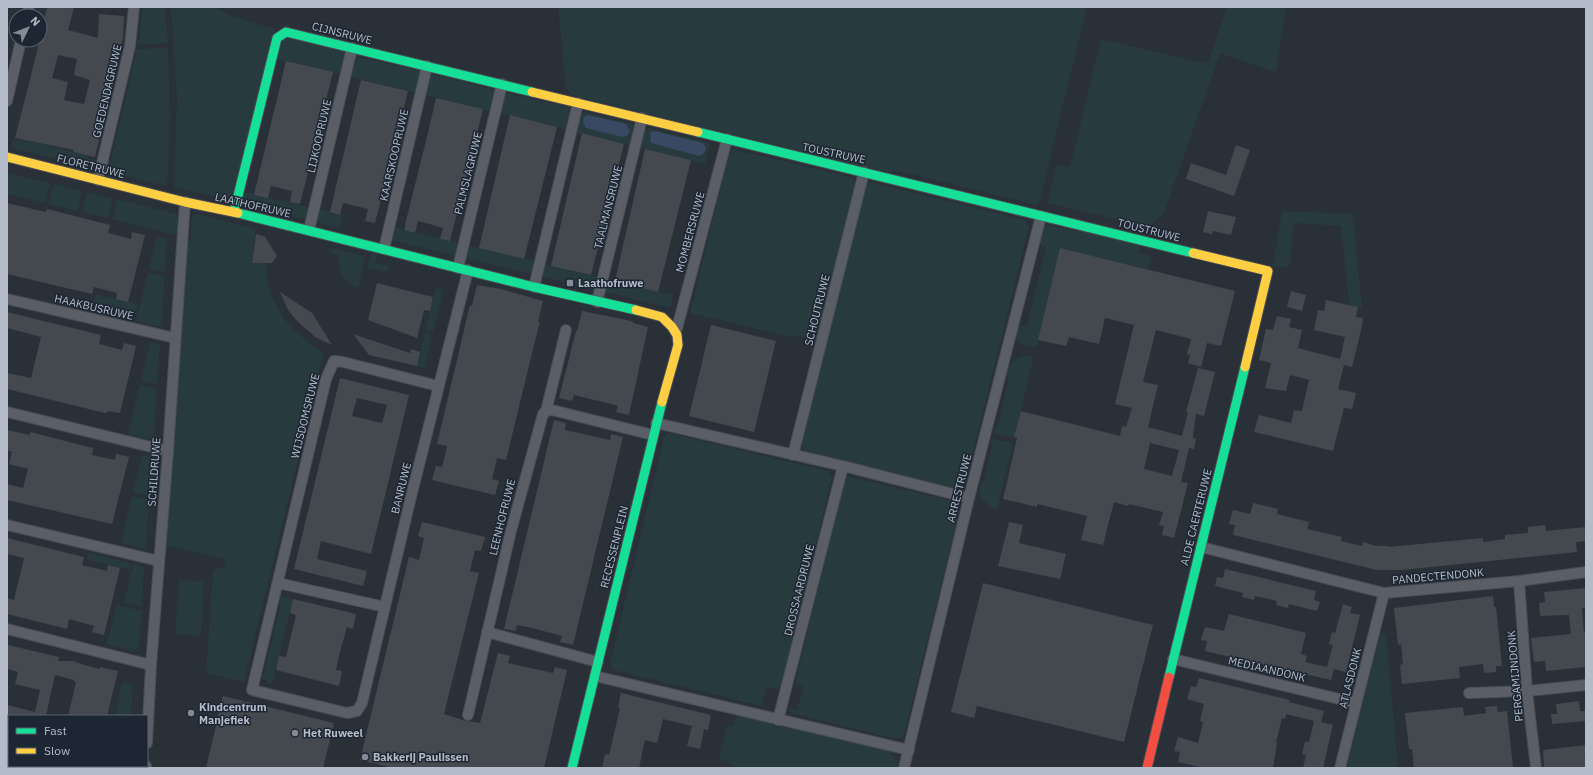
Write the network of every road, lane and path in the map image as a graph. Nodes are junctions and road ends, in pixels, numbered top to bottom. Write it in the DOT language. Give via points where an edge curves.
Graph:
graph roads {
  1 [pos="134,7"];
  2 [pos="19,48"];
  3 [pos="352,48"];
  4 [pos="427,66"];
  5 [pos="502,84"];
  6 [pos="7,101"];
  7 [pos="578,103"];
  8 [pos="642,118"];
  9 [pos="728,139"];
  10 [pos="7,157"];
  11 [pos="864,172"];
  12 [pos="98,180"];
  13 [pos="169,198"];
  14 [pos="185,202"];
  15 [pos="234,212"];
  16 [pos="1041,216"];
  17 [pos="309,230"];
  18 [pos="384,249"];
  19 [pos="463,269"];
  20 [pos="1268,271"];
  21 [pos="534,287"];
  22 [pos="7,299"];
  23 [pos="597,302"];
  24 [pos="566,330"];
  25 [pos="676,332"];
  26 [pos="175,338"];
  27 [pos="438,386"];
  28 [pos="546,411"];
  29 [pos="7,412"];
  30 [pos="656,423"];
  31 [pos="654,435"];
  32 [pos="168,451"];
  33 [pos="793,455"];
  34 [pos="843,466"];
  35 [pos="969,498"];
  36 [pos="7,525"];
  37 [pos="1200,547"];
  38 [pos="159,562"];
  39 [pos="1586,572"];
  40 [pos="1519,581"];
  41 [pos="278,583"];
  42 [pos="1384,593"];
  43 [pos="385,607"];
  44 [pos="7,629"];
  45 [pos="487,632"];
  46 [pos="1173,659"];
  47 [pos="598,662"];
  48 [pos="151,665"];
  49 [pos="595,676"];
  50 [pos="1586,684"];
  51 [pos="1527,691"];
  52 [pos="1469,693"];
  53 [pos="1356,703"];
  54 [pos="357,711"];
  55 [pos="468,715"];
  56 [pos="778,720"];
  57 [pos="148,724"];
  58 [pos="909,750"];
  59 [pos="572,768"];
  60 [pos="904,768"];
  61 [pos="1146,768"];
  62 [pos="1340,768"];
  63 [pos="1536,768"];
  1 -- 12 [label="street, GOEDENDAGRUWE" via="130,46"];
  2 -- 6 [label="street"];
  3 -- 4 [label="street, CIJNSRUWE"];
  3 -- 15 [label="street, CIJNSRUWE" via="286,32 278,38"];
  3 -- 17 [label="street, LIJKOOPRUWE"];
  4 -- 5 [label="street, CIJNSRUWE"];
  4 -- 18 [label="street, KAARSKOOPRUWE"];
  5 -- 7 [label="street, CIJNSRUWE"];
  5 -- 19 [label="street, PALMSLAGRUWE"];
  7 -- 8 [label="street, TOUSTRUWE"];
  7 -- 21 [label="street"];
  8 -- 9 [label="street, TOUSTRUWE"];
  8 -- 23 [label="street, TAALMANSRUWE"];
  9 -- 11 [label="street, TOUSTRUWE"];
  9 -- 25 [label="street, MOMBERSRUWE"];
  10 -- 12 [label="street, FLORETRUWE"];
  11 -- 16 [label="street, TOUSTRUWE"];
  11 -- 33 [label="street, SCHOUTRUWE"];
  12 -- 13 [label="street, FLORETRUWE"];
  13 -- 14 [label="street, LAATHOFRUWE"];
  14 -- 15 [label="street, LAATHOFRUWE"];
  14 -- 26 [label="street, SCHILDRUWE"];
  15 -- 17 [label="street, LAATHOFRUWE"];
  16 -- 20 [label="street, TOUSTRUWE"];
  16 -- 35 [label="street, ARRESTRUWE"];
  17 -- 18 [label="street, LAATHOFRUWE"];
  18 -- 19 [label="street, LAATHOFRUWE"];
  19 -- 21 [label="street, LAATHOFRUWE"];
  19 -- 27 [label="street, BANRUWE"];
  20 -- 37 [label="street, ALDE CAERTERUWE"];
  21 -- 23 [label="street, LAATHOFRUWE"];
  22 -- 26 [label="street, HAAKBUSRUWE"];
  23 -- 25 [label="street, LAATHOFRUWE" via="657,315 668,321"];
  24 -- 28 [label="street, LEENHOFRUWE"];
  25 -- 30 [label="street, RECESSENPLEIN" via="678,345"];
  26 -- 32 [label="street, SCHILDRUWE"];
  27 -- 41 [label="street, WIJSDOMSRUWE" via="334,361 326,379"];
  27 -- 43 [label="street, BANRUWE"];
  28 -- 31 [label="street" via="552,410"];
  28 -- 45 [label="street, LEENHOFRUWE" via="540,419"];
  29 -- 32 [label="street"];
  30 -- 31 [label="street, RECESSENPLEIN"];
  30 -- 33 [label="street"];
  31 -- 47 [label="street, RECESSENPLEIN"];
  32 -- 38 [label="street, SCHILDRUWE"];
  33 -- 34 [label="street"];
  34 -- 35 [label="street"];
  34 -- 56 [label="street, DROSSAARDRUWE"];
  35 -- 58 [label="street, ARRESTRUWE"];
  36 -- 38 [label="street"];
  37 -- 42 [label="street, PANDECTENDONK"];
  37 -- 46 [label="street, ALDE CAERTERUWE"];
  38 -- 48 [label="street, SCHILDRUWE"];
  39 -- 40 [label="street, PANDECTENDONK"];
  40 -- 42 [label="street, PANDECTENDONK"];
  40 -- 51 [label="street, PERGAMIJNDONK"];
  41 -- 43 [label="street"];
  41 -- 54 [label="street, WIJSDOMSRUWE" via="252,690 347,713"];
  42 -- 53 [label="street, ATLASDONK"];
  43 -- 54 [label="street, BANRUWE" via="364,698"];
  44 -- 48 [label="street"];
  45 -- 47 [label="street"];
  45 -- 55 [label="street, LEENHOFRUWE"];
  46 -- 53 [label="street, MEDIAANDONK"];
  46 -- 61 [label="street, ALDE CAERTERUWE"];
  47 -- 49 [label="street, RECESSENPLEIN"];
  48 -- 57 [label="street, SCHILDRUWE"];
  49 -- 56 [label="street"];
  49 -- 59 [label="street, RECESSENPLEIN"];
  50 -- 51 [label="street"];
  51 -- 52 [label="street"];
  51 -- 63 [label="street, PERGAMIJNDONK"];
  53 -- 62 [label="street, ATLASDONK"];
  56 -- 58 [label="street"];
  58 -- 60 [label="street, ARRESTRUWE"];
}
